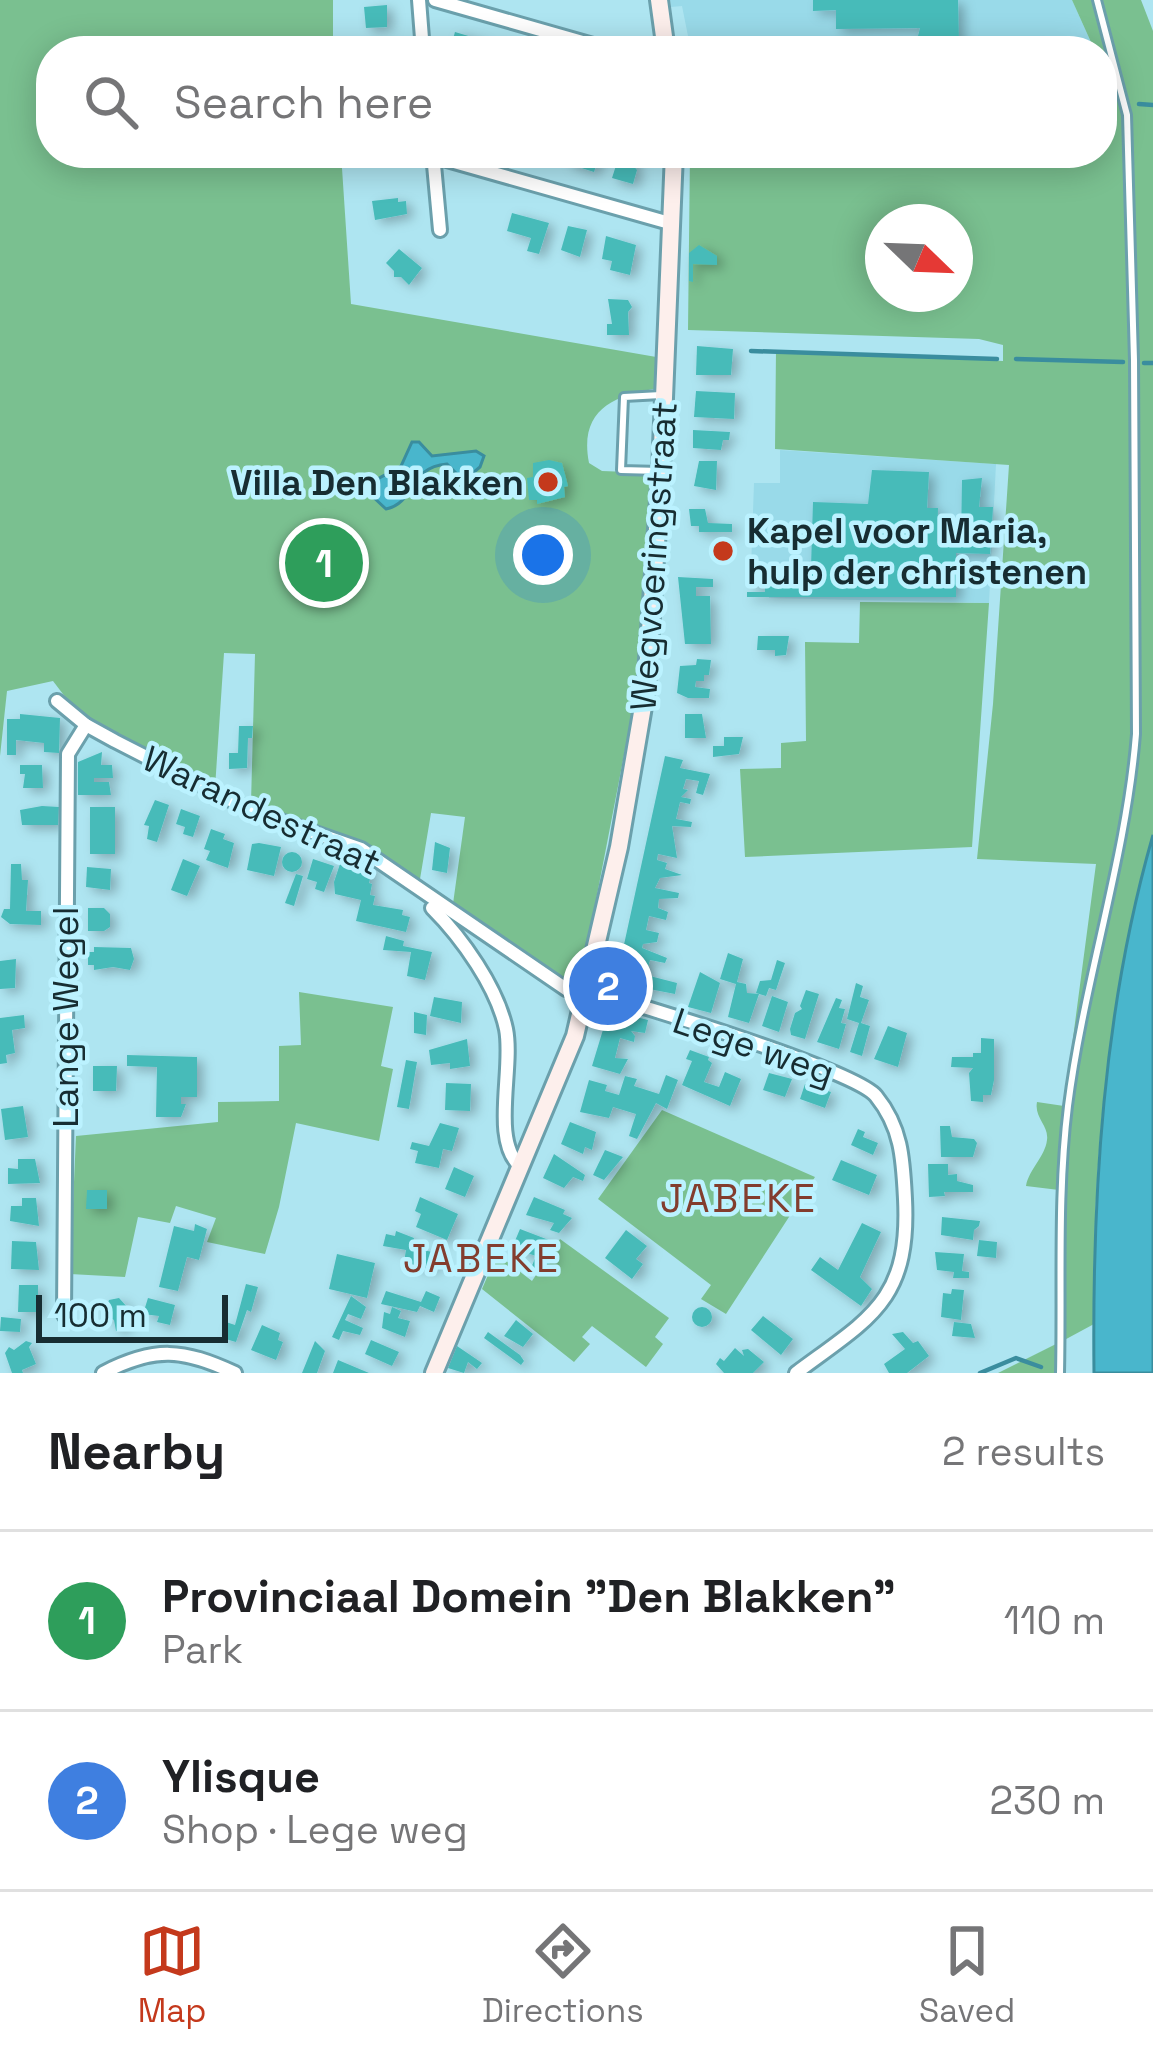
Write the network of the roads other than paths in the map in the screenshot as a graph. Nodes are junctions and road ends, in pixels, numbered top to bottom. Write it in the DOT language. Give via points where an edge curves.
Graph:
graph roads {
  1 [pos="419,0"];
  2 [pos="435,0"];
  3 [pos="659,0"];
  4 [pos="1097,0"];
  5 [pos="422,36"];
  6 [pos="561,36"];
  7 [pos="664,36"];
  8 [pos="1106,36"];
  9 [pos="1117,77"];
  10 [pos="434,168"];
  11 [pos="478,168"];
  12 [pos="674,168"];
  13 [pos="673,224"];
  14 [pos="440,230"];
  15 [pos="664,395"];
  16 [pos="662,471"];
  17 [pos="57,701"];
  18 [pos="86,725"];
  19 [pos="406,881"];
  20 [pos="587,992"];
  21 [pos="521,1167"];
  22 [pos="64,1315"];
  23 [pos="103,1373"];
  24 [pos="235,1373"];
  25 [pos="434,1373"];
  26 [pos="796,1373"];
  27 [pos="1060,1373"];
  1 -- 5 [label="street"];
  2 -- 6 [label="street"];
  3 -- 7 [label="main road"];
  4 -- 8 [label="lane"];
  9 -- 27 [label="lane" via="1127,115 1136,716 1132,785 1068,1106"];
  10 -- 14 [label="street"];
  11 -- 13 [label="street"];
  12 -- 13 [label="main road, Wegvoeringstraat"];
  13 -- 15 [label="main road, Wegvoeringstraat"];
  15 -- 16 [label="main road, Wegvoeringstraat"];
  15 -- 16 [label="lane" via="625,397 621,470"];
  16 -- 20 [label="main road, Wegvoeringstraat" via="646,688"];
  17 -- 18 [label="street, Warandestraat"];
  18 -- 19 [label="street, Warandestraat" via="252,811 361,849"];
  18 -- 22 [label="street, Lange Wegel" via="68,754"];
  19 -- 20 [label="street, Warandestraat" via="566,989"];
  19 -- 21 [label="street, Warandestraat" via="447,923 506,1028 504,1140"];
  20 -- 21 [label="main road, Wegvoeringstraat"];
  20 -- 26 [label="street, Lege weg" via="841,1075 874,1094 892,1122 902,1144 901,1267 868,1318"];
  21 -- 25 [label="main road, Wegvoeringstraat"];
  23 -- 24 [label="street" via="166,1352"];
}
